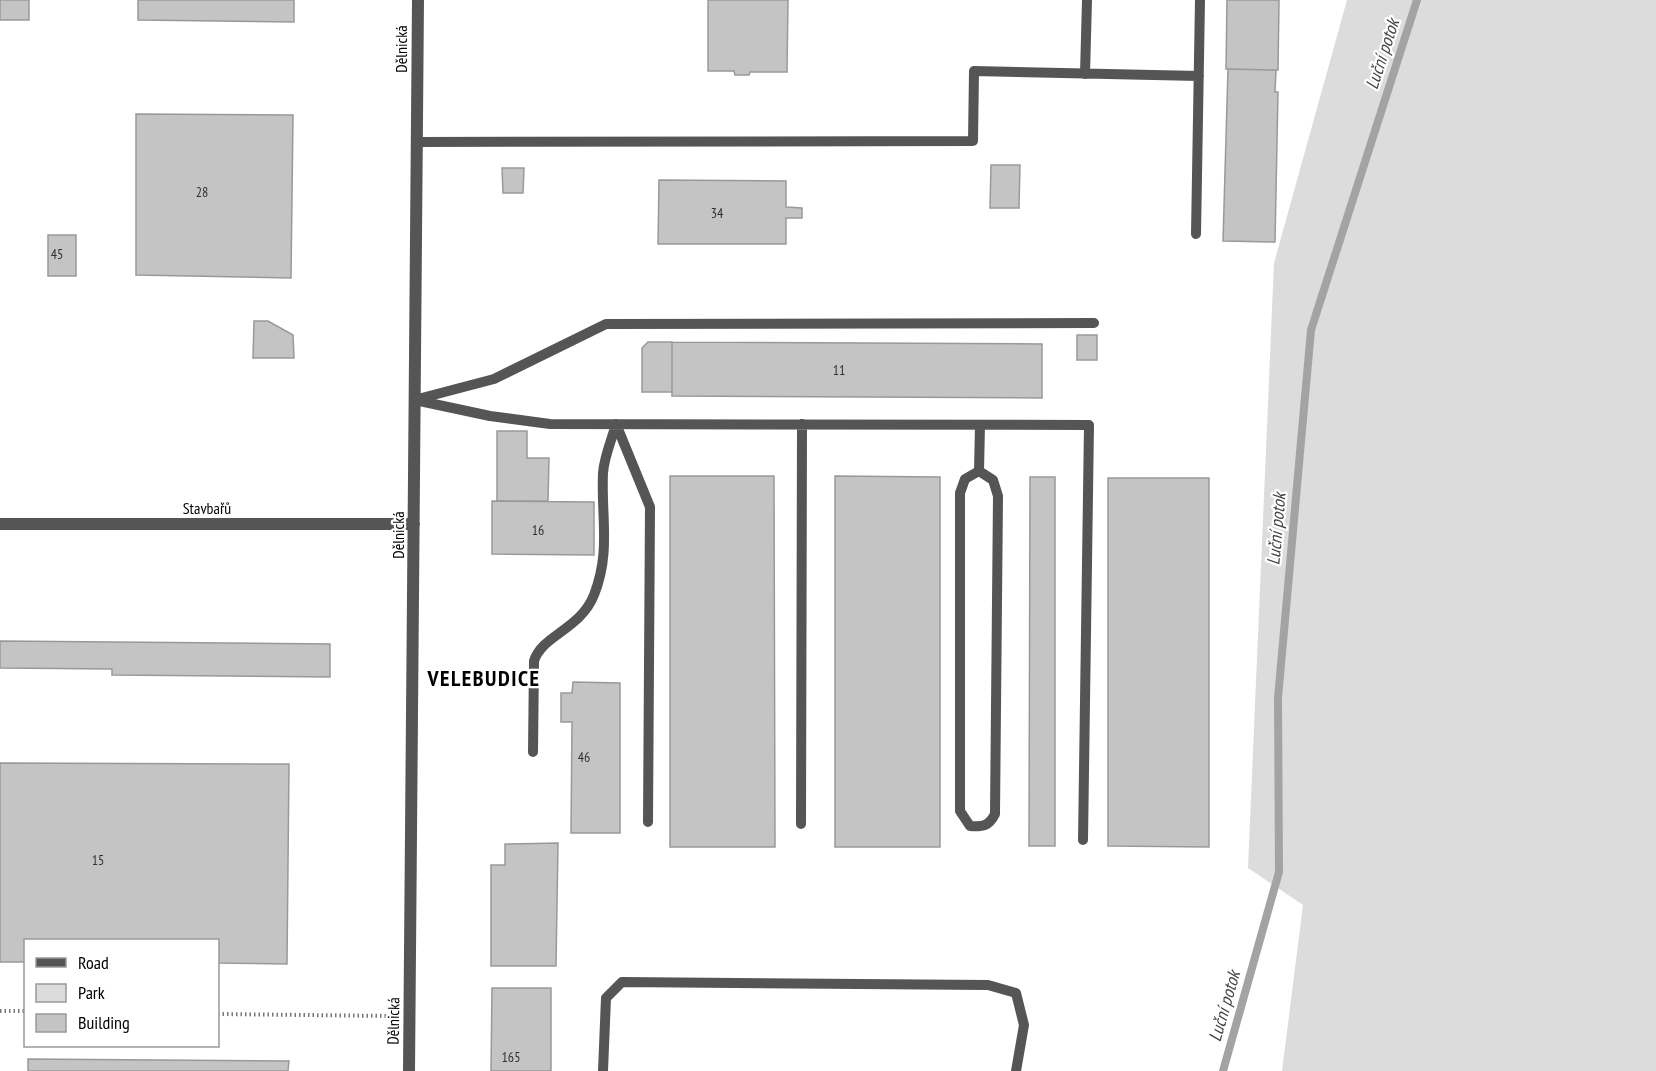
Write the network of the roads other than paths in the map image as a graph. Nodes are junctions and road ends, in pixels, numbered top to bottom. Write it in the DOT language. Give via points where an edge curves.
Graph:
graph roads {
  1 [pos="418,0"];
  2 [pos="1087,0"];
  3 [pos="1200,0"];
  4 [pos="1085,74"];
  5 [pos="1199,76"];
  6 [pos="417,142"];
  7 [pos="1196,234"];
  8 [pos="1094,323"];
  9 [pos="415,400"];
  10 [pos="616,424"];
  11 [pos="802,424"];
  12 [pos="980,424"];
  13 [pos="979,471"];
  14 [pos="0,524"];
  15 [pos="414,524"];
  16 [pos="533,752"];
  17 [pos="648,822"];
  18 [pos="801,824"];
  19 [pos="1083,840"];
  20 [pos="409,1071"];
  21 [pos="603,1071"];
  22 [pos="1016,1071"];
  1 -- 6 [label="street, Dělnická"];
  2 -- 4 [label="lane"];
  3 -- 5 [label="lane"];
  4 -- 5 [label="lane"];
  4 -- 6 [label="lane" via="974,72 973,141"];
  5 -- 7 [label="lane"];
  6 -- 9 [label="street, Dělnická"];
  8 -- 9 [label="lane" via="606,324 494,379"];
  9 -- 10 [label="lane" via="550,424"];
  9 -- 15 [label="street, Dělnická"];
  10 -- 11 [label="lane"];
  10 -- 16 [label="lane" via="603,470 604,560 586,611 571,627 537,650"];
  10 -- 17 [label="lane" via="650,507"];
  11 -- 12 [label="lane"];
  11 -- 18 [label="lane"];
  12 -- 13 [label="lane"];
  12 -- 19 [label="lane" via="1089,425"];
  13 -- 13 [label="lane" via="993,480 998,496 995,814 982,827 970,826 960,811 960,493 965,479"];
  14 -- 15 [label="street, Stavbařů"];
  15 -- 20 [label="street, Dělnická"];
  21 -- 22 [label="lane" via="606,998 622,982 988,985 1016,993 1024,1025"];
}
